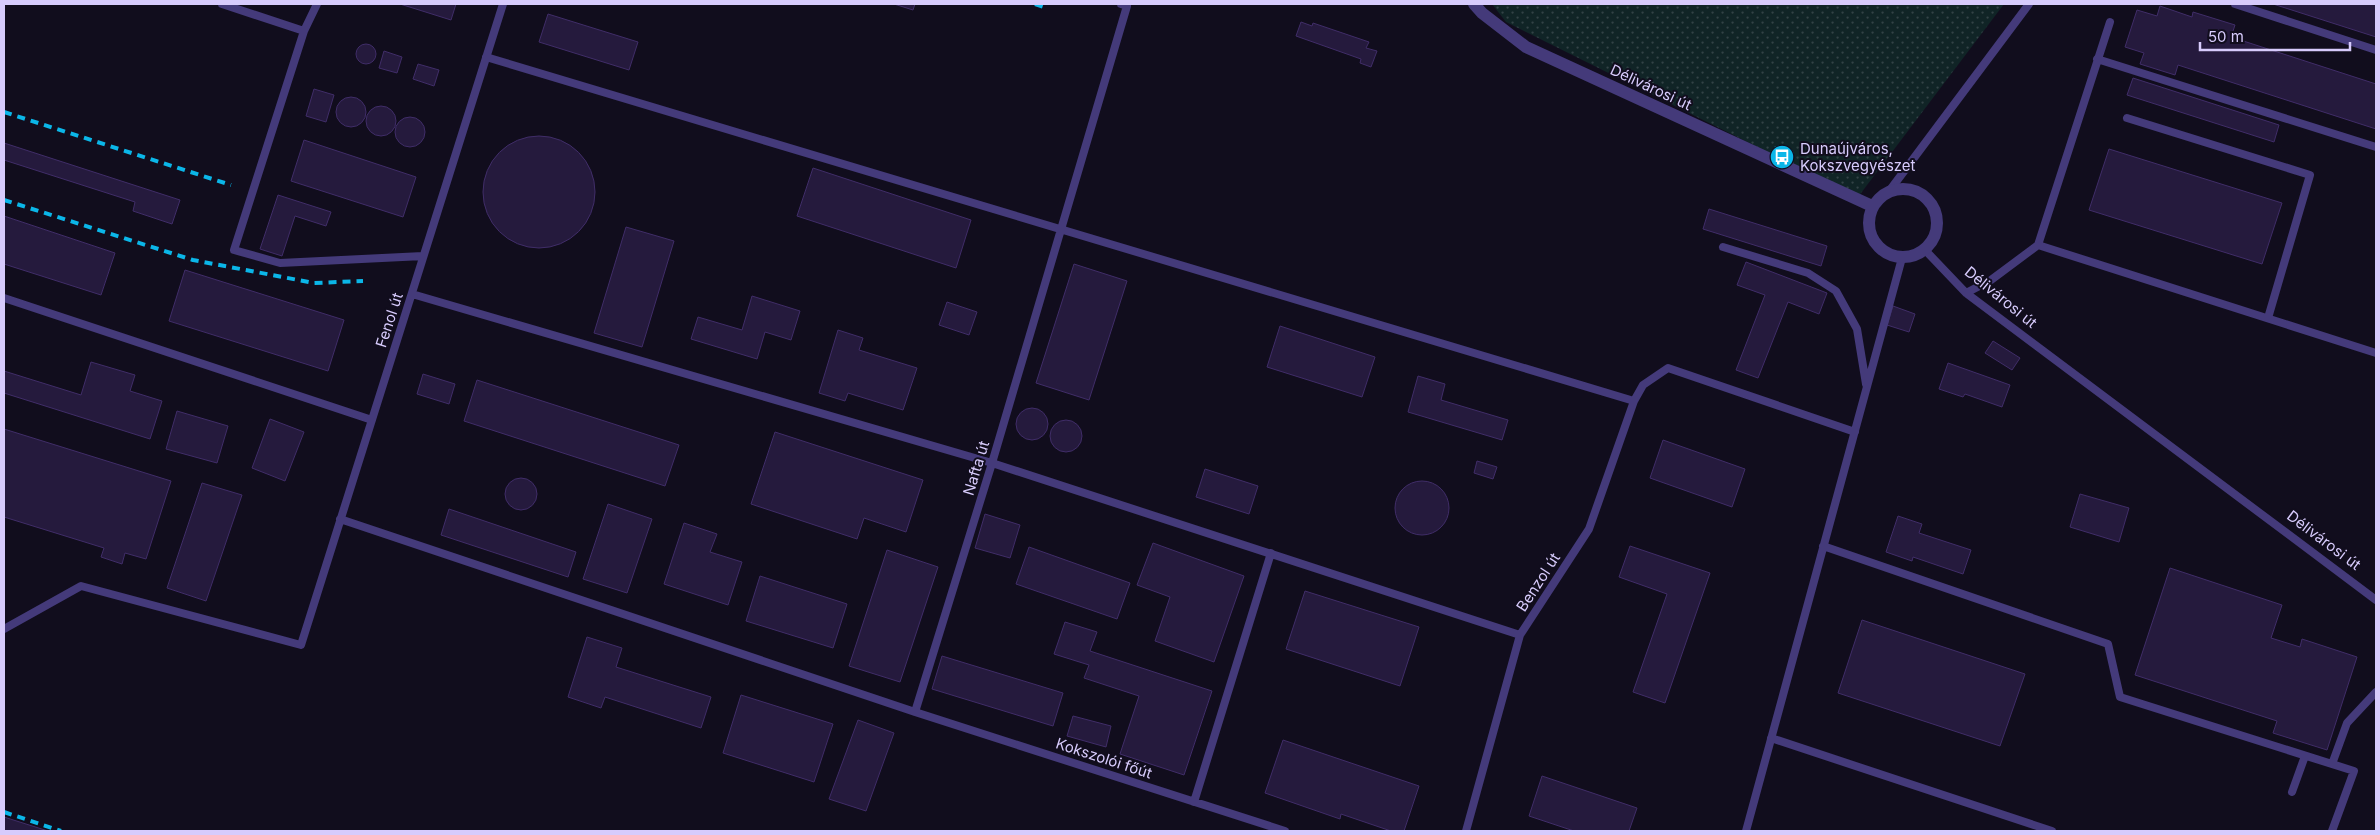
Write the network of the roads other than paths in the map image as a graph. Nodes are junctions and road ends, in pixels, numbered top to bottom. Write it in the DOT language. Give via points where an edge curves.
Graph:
graph roads {
  1 [pos="222,4"];
  2 [pos="317,4"];
  3 [pos="503,4"];
  4 [pos="1121,4"];
  5 [pos="1474,4"];
  6 [pos="2029,4"];
  7 [pos="2235,4"];
  8 [pos="2110,22"];
  9 [pos="304,31"];
  10 [pos="2376,50"];
  11 [pos="486,57"];
  12 [pos="2098,59"];
  13 [pos="2127,118"];
  14 [pos="2376,147"];
  15 [pos="1890,190"];
  16 [pos="1872,206"];
  17 [pos="1060,231"];
  18 [pos="2038,245"];
  19 [pos="1723,247"];
  20 [pos="1925,250"];
  21 [pos="423,256"];
  22 [pos="1902,258"];
  23 [pos="1966,293"];
  24 [pos="412,294"];
  25 [pos="4,298"];
  26 [pos="2268,318"];
  27 [pos="2376,353"];
  28 [pos="1867,388"];
  29 [pos="1634,402"];
  30 [pos="372,420"];
  31 [pos="1854,432"];
  32 [pos="992,463"];
  33 [pos="340,519"];
  34 [pos="1823,546"];
  35 [pos="1271,554"];
  36 [pos="2376,600"];
  37 [pos="4,629"];
  38 [pos="1520,635"];
  39 [pos="2376,692"];
  40 [pos="915,712"];
  41 [pos="1772,738"];
  42 [pos="2305,756"];
  43 [pos="2332,764"];
  44 [pos="2292,792"];
  45 [pos="1194,802"];
  46 [pos="1284,831"];
  47 [pos="1466,831"];
  48 [pos="1746,831"];
  49 [pos="2052,831"];
  50 [pos="2332,831"];
  1 -- 9 [label="lane"];
  2 -- 9 [label="lane"];
  3 -- 11 [label="lane, Fenol út"];
  4 -- 17 [label="lane, Nafta út" via="1127,6"];
  5 -- 16 [label="street, Délivárosi út" via="1526,47"];
  6 -- 15 [label="lane"];
  7 -- 10 [label="lane"];
  8 -- 12 [label="lane"];
  9 -- 21 [label="lane" via="234,250 280,263"];
  11 -- 17 [label="lane"];
  11 -- 21 [label="lane, Fenol út"];
  12 -- 14 [label="lane"];
  12 -- 18 [label="lane"];
  13 -- 26 [label="lane" via="2310,176"];
  15 -- 16 [label="street"];
  15 -- 20 [label="street" via="1915,190 1933,206 1937,230"];
  16 -- 22 [label="street" via="1868,229 1880,250"];
  17 -- 29 [label="lane"];
  17 -- 32 [label="lane, Nafta út"];
  18 -- 23 [label="lane" via="1991,280"];
  18 -- 26 [label="lane"];
  19 -- 28 [label="lane" via="1808,273 1836,291 1857,329"];
  20 -- 22 [label="street"];
  20 -- 23 [label="lane, Délivárosi út"];
  21 -- 24 [label="lane, Fenol út"];
  22 -- 28 [label="lane"];
  23 -- 36 [label="lane, Délivárosi út"];
  24 -- 30 [label="lane, Fenol út"];
  24 -- 32 [label="lane"];
  25 -- 30 [label="lane"];
  26 -- 27 [label="lane"];
  28 -- 31 [label="lane"];
  29 -- 31 [label="lane, Benzol út" via="1643,384 1668,368"];
  29 -- 38 [label="lane, Benzol út" via="1589,529"];
  30 -- 33 [label="lane, Fenol út"];
  31 -- 34 [label="lane"];
  32 -- 35 [label="lane"];
  32 -- 40 [label="lane, Nafta út"];
  33 -- 37 [label="lane, Fenol út" via="301,645 81,586"];
  33 -- 40 [label="lane, Kokszolói főút"];
  34 -- 41 [label="lane"];
  34 -- 42 [label="lane" via="2108,644 2120,697"];
  35 -- 38 [label="lane"];
  35 -- 45 [label="lane"];
  38 -- 47 [label="lane, Benzol út"];
  39 -- 43 [label="lane" via="2347,723"];
  40 -- 45 [label="lane, Kokszolói főút"];
  41 -- 48 [label="lane"];
  41 -- 49 [label="lane"];
  42 -- 43 [label="lane"];
  42 -- 44 [label="lane"];
  43 -- 50 [label="lane" via="2354,771"];
  45 -- 46 [label="lane, Kokszolói főút"];
}
